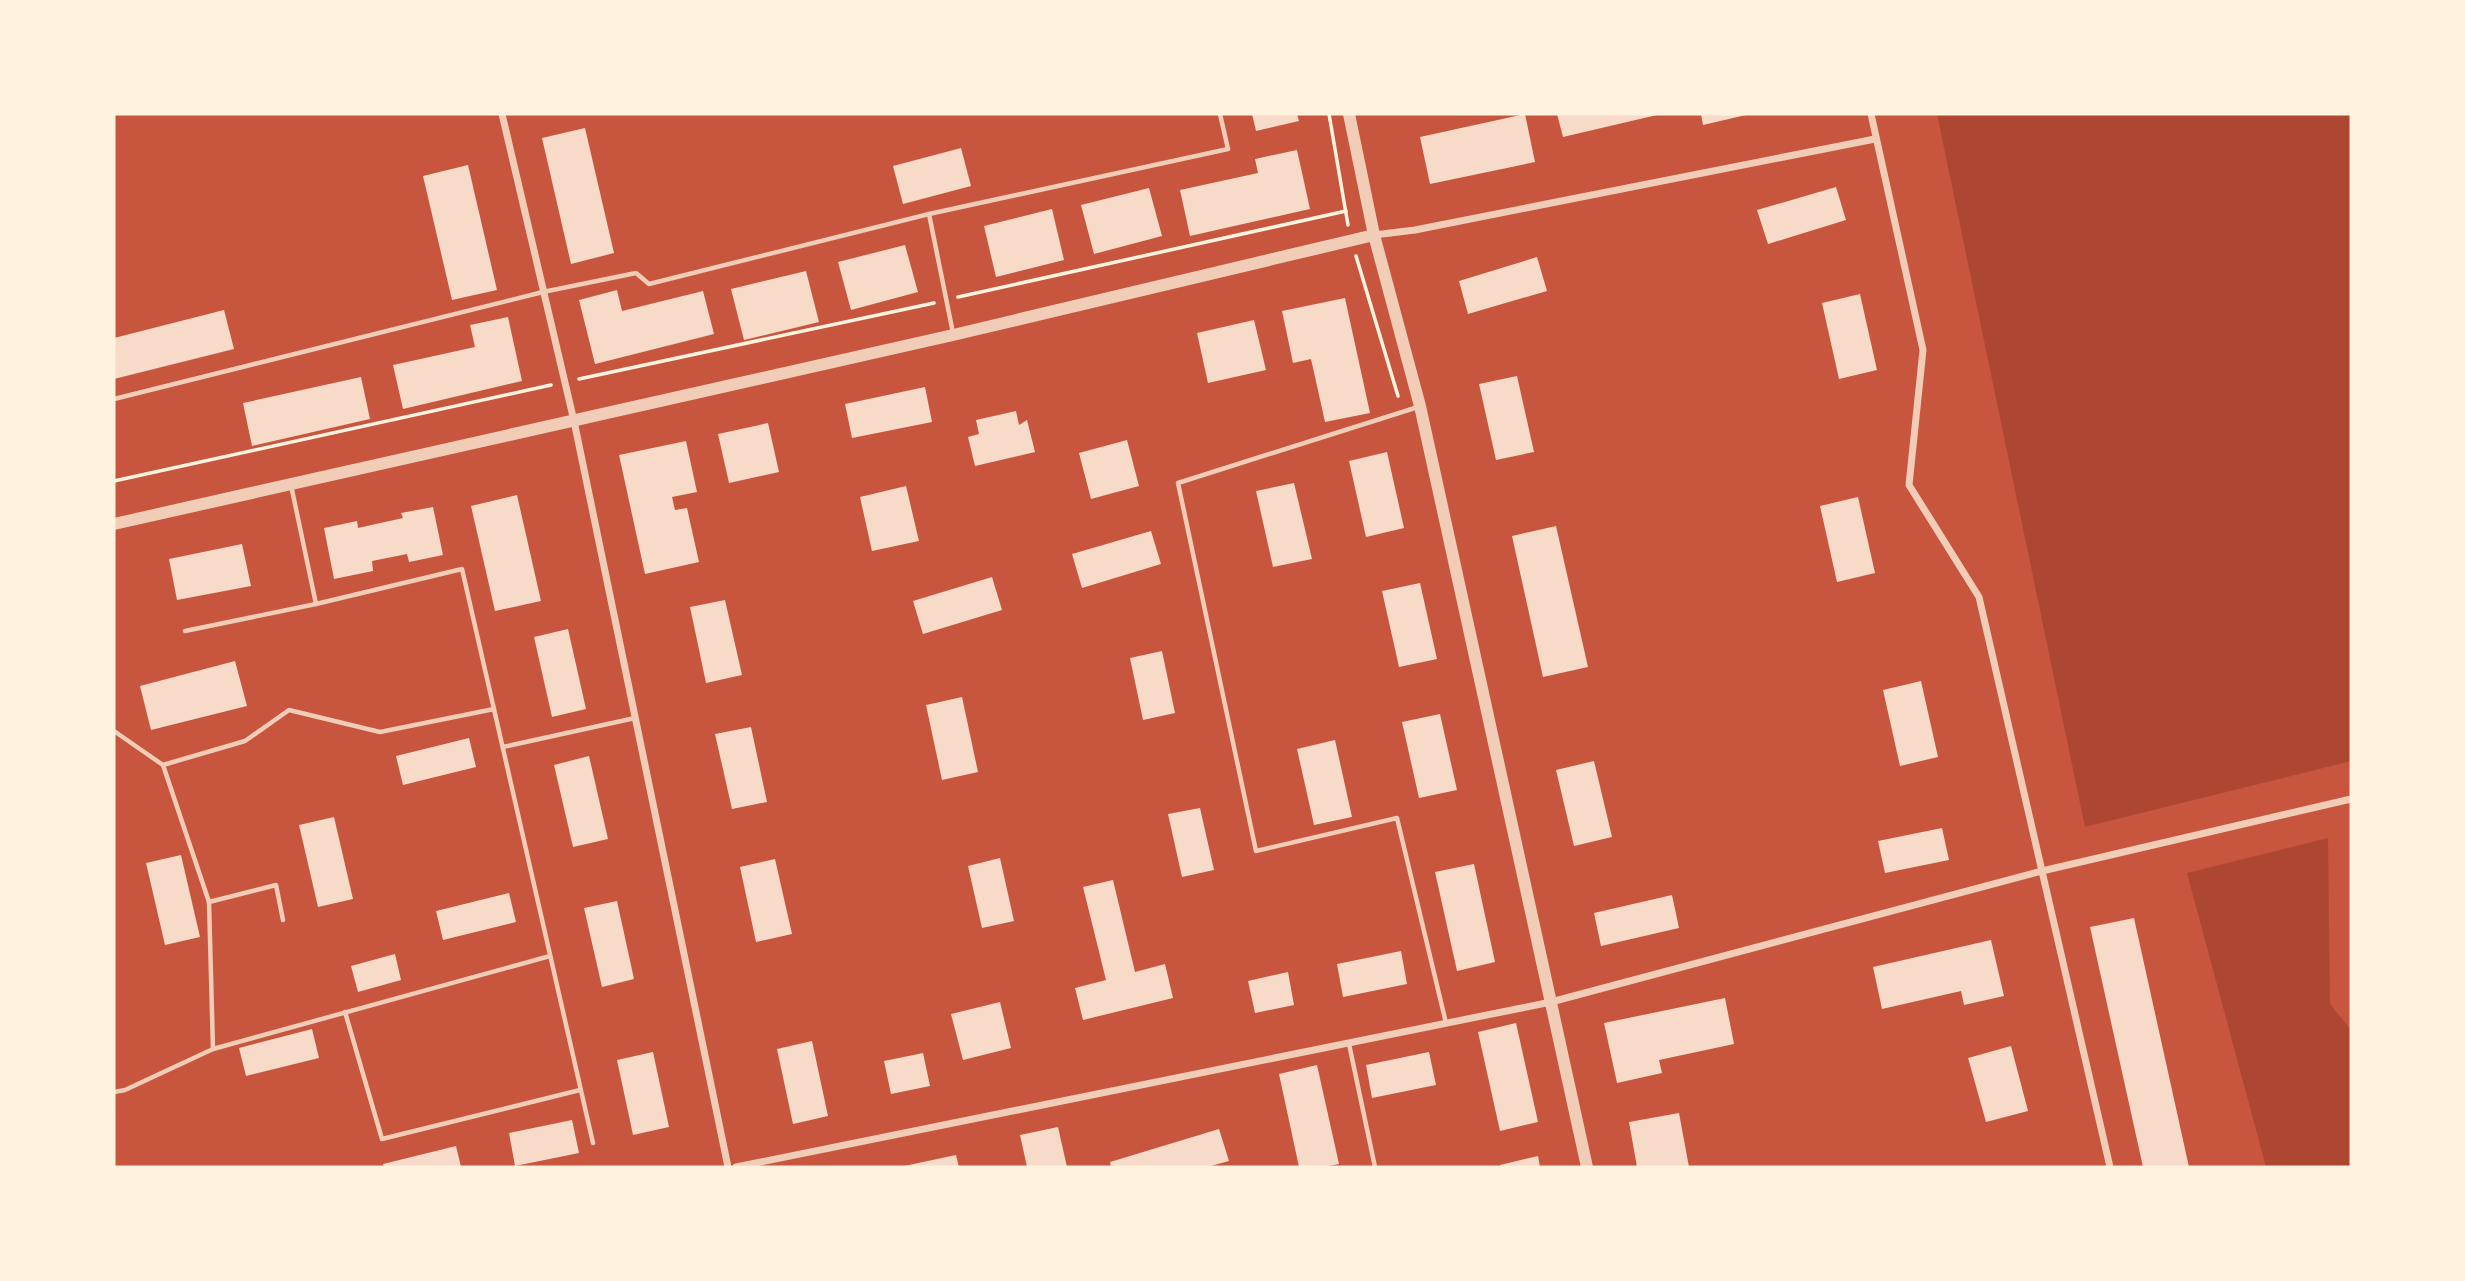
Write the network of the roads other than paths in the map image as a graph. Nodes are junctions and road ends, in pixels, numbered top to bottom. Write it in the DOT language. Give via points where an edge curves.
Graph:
graph roads {
  1 [pos="502,114"];
  2 [pos="1220,114"];
  3 [pos="1349,114"];
  4 [pos="1871,114"];
  5 [pos="1875,139"];
  6 [pos="929,214"];
  7 [pos="1374,235"];
  8 [pos="543,292"];
  9 [pos="953,335"];
  10 [pos="114,399"];
  11 [pos="1420,406"];
  12 [pos="574,421"];
  13 [pos="291,484"];
  14 [pos="114,524"];
  15 [pos="316,604"];
  16 [pos="186,632"];
  17 [pos="494,709"];
  18 [pos="636,718"];
  19 [pos="114,731"];
  20 [pos="503,747"];
  21 [pos="163,765"];
  22 [pos="2351,799"];
  23 [pos="2042,871"];
  24 [pos="209,902"];
  25 [pos="283,920"];
  26 [pos="550,956"];
  27 [pos="1551,1002"];
  28 [pos="345,1012"];
  29 [pos="1446,1023"];
  30 [pos="1349,1043"];
  31 [pos="213,1049"];
  32 [pos="580,1090"];
  33 [pos="114,1092"];
  34 [pos="593,1143"];
  35 [pos="728,1167"];
  36 [pos="736,1167"];
  37 [pos="1375,1167"];
  38 [pos="1587,1167"];
  39 [pos="2110,1167"];
  1 -- 8 [label="street"];
  2 -- 6 [label="lane" via="1228,149"];
  3 -- 7 [label="street"];
  4 -- 5 [label="street"];
  5 -- 7 [label="street"];
  5 -- 23 [label="street" via="1923,350 1909,485 1979,597"];
  6 -- 8 [label="lane" via="649,284 636,273"];
  6 -- 9 [label="lane"];
  7 -- 9 [label="street"];
  7 -- 11 [label="street"];
  8 -- 10 [label="lane"];
  8 -- 12 [label="street"];
  9 -- 12 [label="street"];
  11 -- 27 [label="street"];
  11 -- 29 [label="lane" via="1178,483 1256,850 1397,818"];
  12 -- 13 [label="street"];
  12 -- 18 [label="street"];
  13 -- 14 [label="street"];
  13 -- 15 [label="lane"];
  15 -- 16 [label="lane"];
  15 -- 17 [label="lane" via="462,569"];
  17 -- 20 [label="lane"];
  17 -- 21 [label="lane" via="380,732 289,710 246,741"];
  18 -- 20 [label="lane"];
  18 -- 35 [label="street"];
  19 -- 21 [label="lane"];
  20 -- 26 [label="lane"];
  21 -- 24 [label="lane"];
  22 -- 23 [label="street"];
  23 -- 27 [label="street"];
  23 -- 39 [label="street"];
  24 -- 25 [label="lane" via="276,885"];
  24 -- 31 [label="lane"];
  26 -- 28 [label="lane"];
  26 -- 32 [label="lane"];
  27 -- 29 [label="street"];
  27 -- 38 [label="street"];
  28 -- 31 [label="lane"];
  28 -- 32 [label="lane" via="382,1139"];
  29 -- 30 [label="street"];
  30 -- 36 [label="street"];
  30 -- 37 [label="lane"];
  31 -- 33 [label="lane"];
  32 -- 34 [label="lane"];
}
